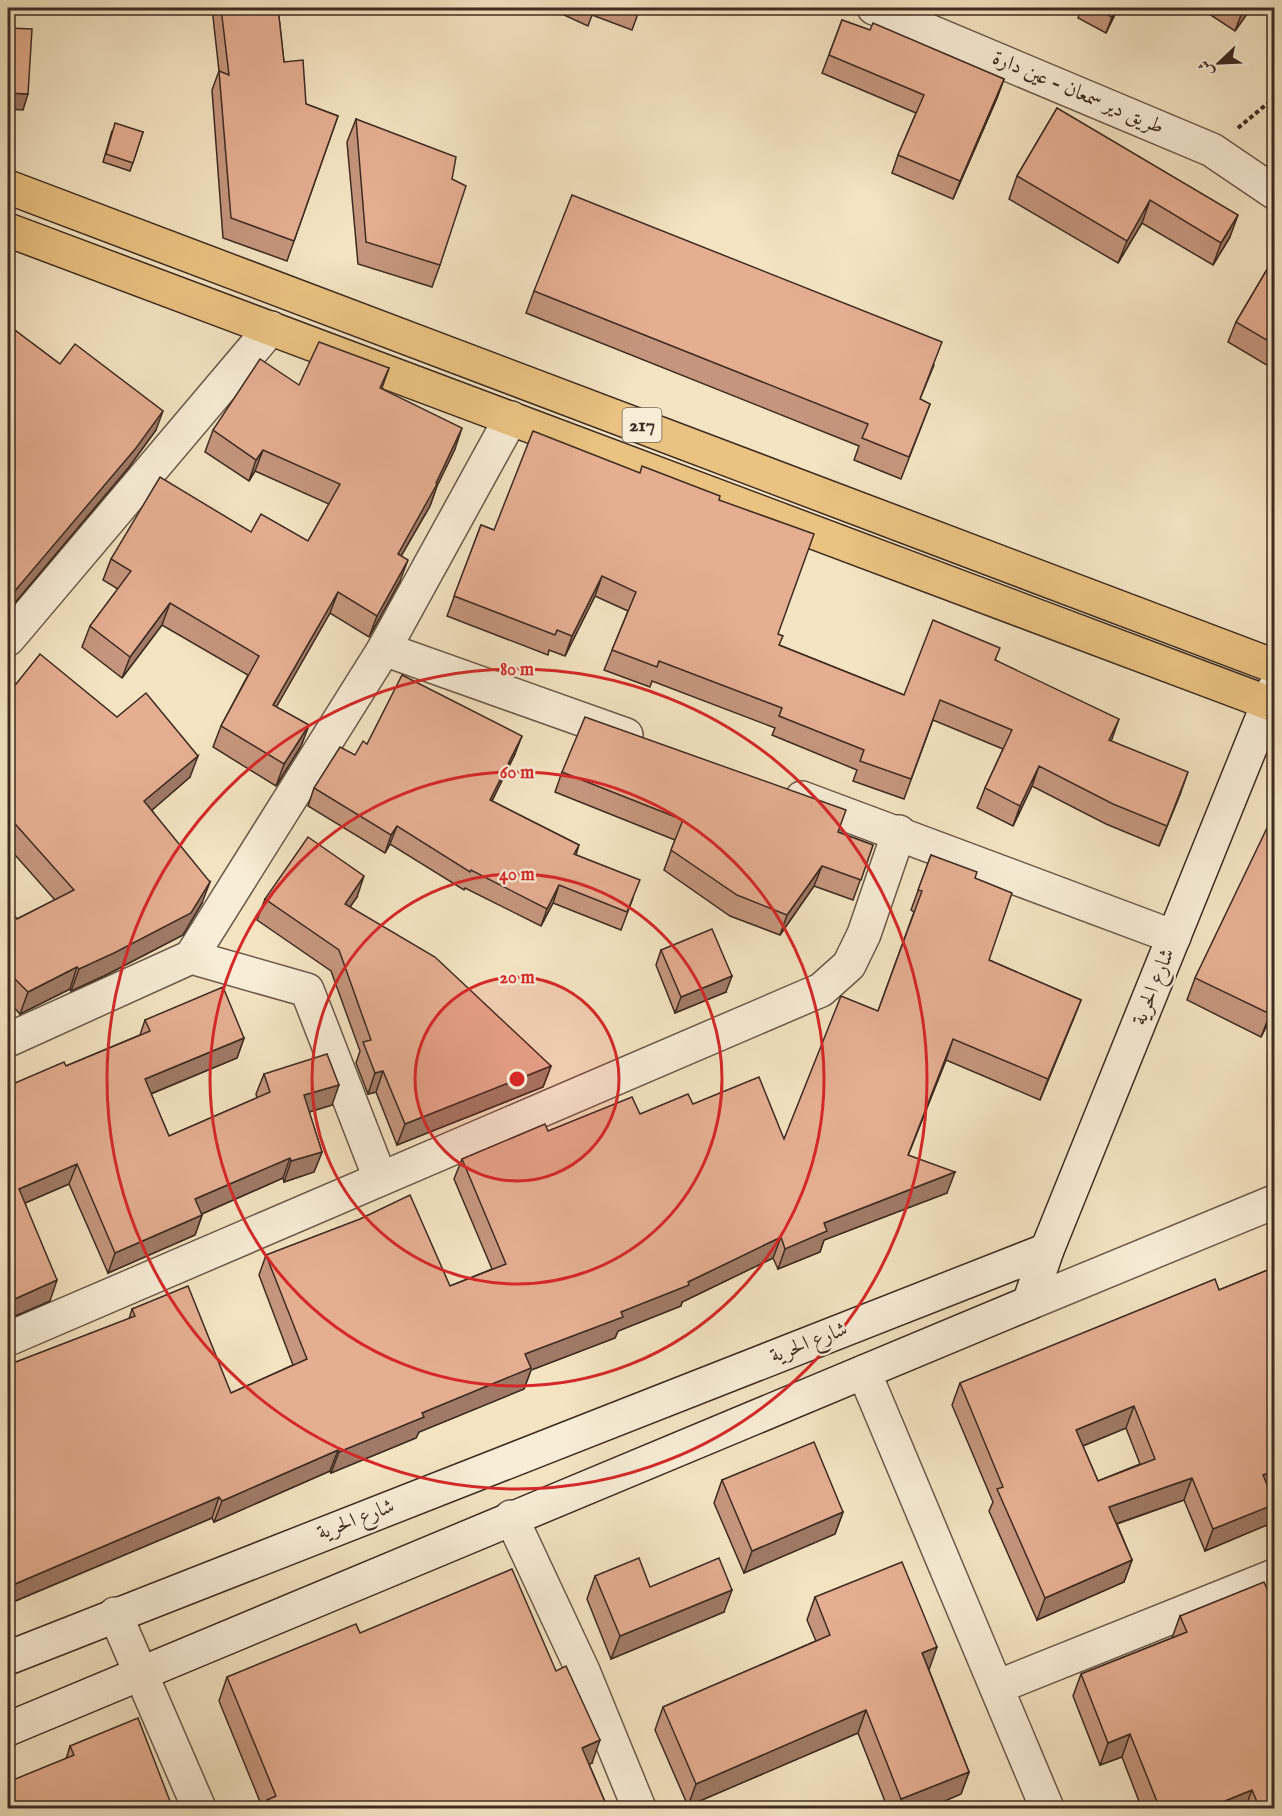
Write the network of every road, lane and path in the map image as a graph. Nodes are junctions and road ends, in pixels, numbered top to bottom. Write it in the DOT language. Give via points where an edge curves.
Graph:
graph roads {
  1 [pos="874,8"];
  2 [pos="1275,98"];
  3 [pos="1212,150"];
  4 [pos="16,191"];
  5 [pos="1275,192"];
  6 [pos="8,230"];
  7 [pos="271,328"];
  8 [pos="511,418"];
  9 [pos="8,639"];
  10 [pos="384,649"];
  11 [pos="1275,666"];
  12 [pos="1273,699"];
  13 [pos="652,745"];
  14 [pos="776,788"];
  15 [pos="899,832"];
  16 [pos="1174,937"];
  17 [pos="191,957"];
  18 [pos="8,1040"];
  19 [pos="380,1178"];
  20 [pos="1275,1202"];
  21 [pos="1047,1250"];
  22 [pos="1029,1303"];
  23 [pos="8,1339"];
  24 [pos="864,1372"];
  25 [pos="511,1517"];
  26 [pos="1275,1576"];
  27 [pos="115,1614"];
  28 [pos="8,1658"];
  29 [pos="140,1673"];
  30 [pos="997,1688"];
  31 [pos="8,1730"];
  32 [pos="199,1809"];
  33 [pos="639,1809"];
  34 [pos="1047,1809"];
  1 -- 3 [label="street, طريق دير سمعان - عين دارة"];
  2 -- 3 [label="path"];
  3 -- 5 [label="street, طريق دير سمعان - عين دارة"];
  4 -- 6 [label="street"];
  4 -- 11 [label="main road, 217"];
  6 -- 7 [label="main road, 217"];
  7 -- 8 [label="main road, 217"];
  7 -- 9 [label="street"];
  8 -- 10 [label="street"];
  8 -- 12 [label="main road, 217"];
  10 -- 13 [label="street"];
  10 -- 17 [label="street"];
  12 -- 16 [label="street, شارع الحرية"];
  14 -- 15 [label="street"];
  15 -- 16 [label="street"];
  15 -- 19 [label="street" via="849,965 821,990"];
  16 -- 21 [label="street, شارع الحرية"];
  17 -- 18 [label="street"];
  17 -- 19 [label="street" via="307,990"];
  19 -- 23 [label="street"];
  20 -- 22 [label="street"];
  21 -- 22 [label="street"];
  21 -- 27 [label="street, شارع الحرية"];
  22 -- 24 [label="street"];
  24 -- 25 [label="street"];
  24 -- 30 [label="street"];
  25 -- 29 [label="street"];
  25 -- 33 [label="street" via="583,1671"];
  26 -- 30 [label="street"];
  27 -- 28 [label="street, شارع الحرية"];
  27 -- 29 [label="street"];
  29 -- 31 [label="street"];
  29 -- 32 [label="street"];
  30 -- 34 [label="street"];
}
